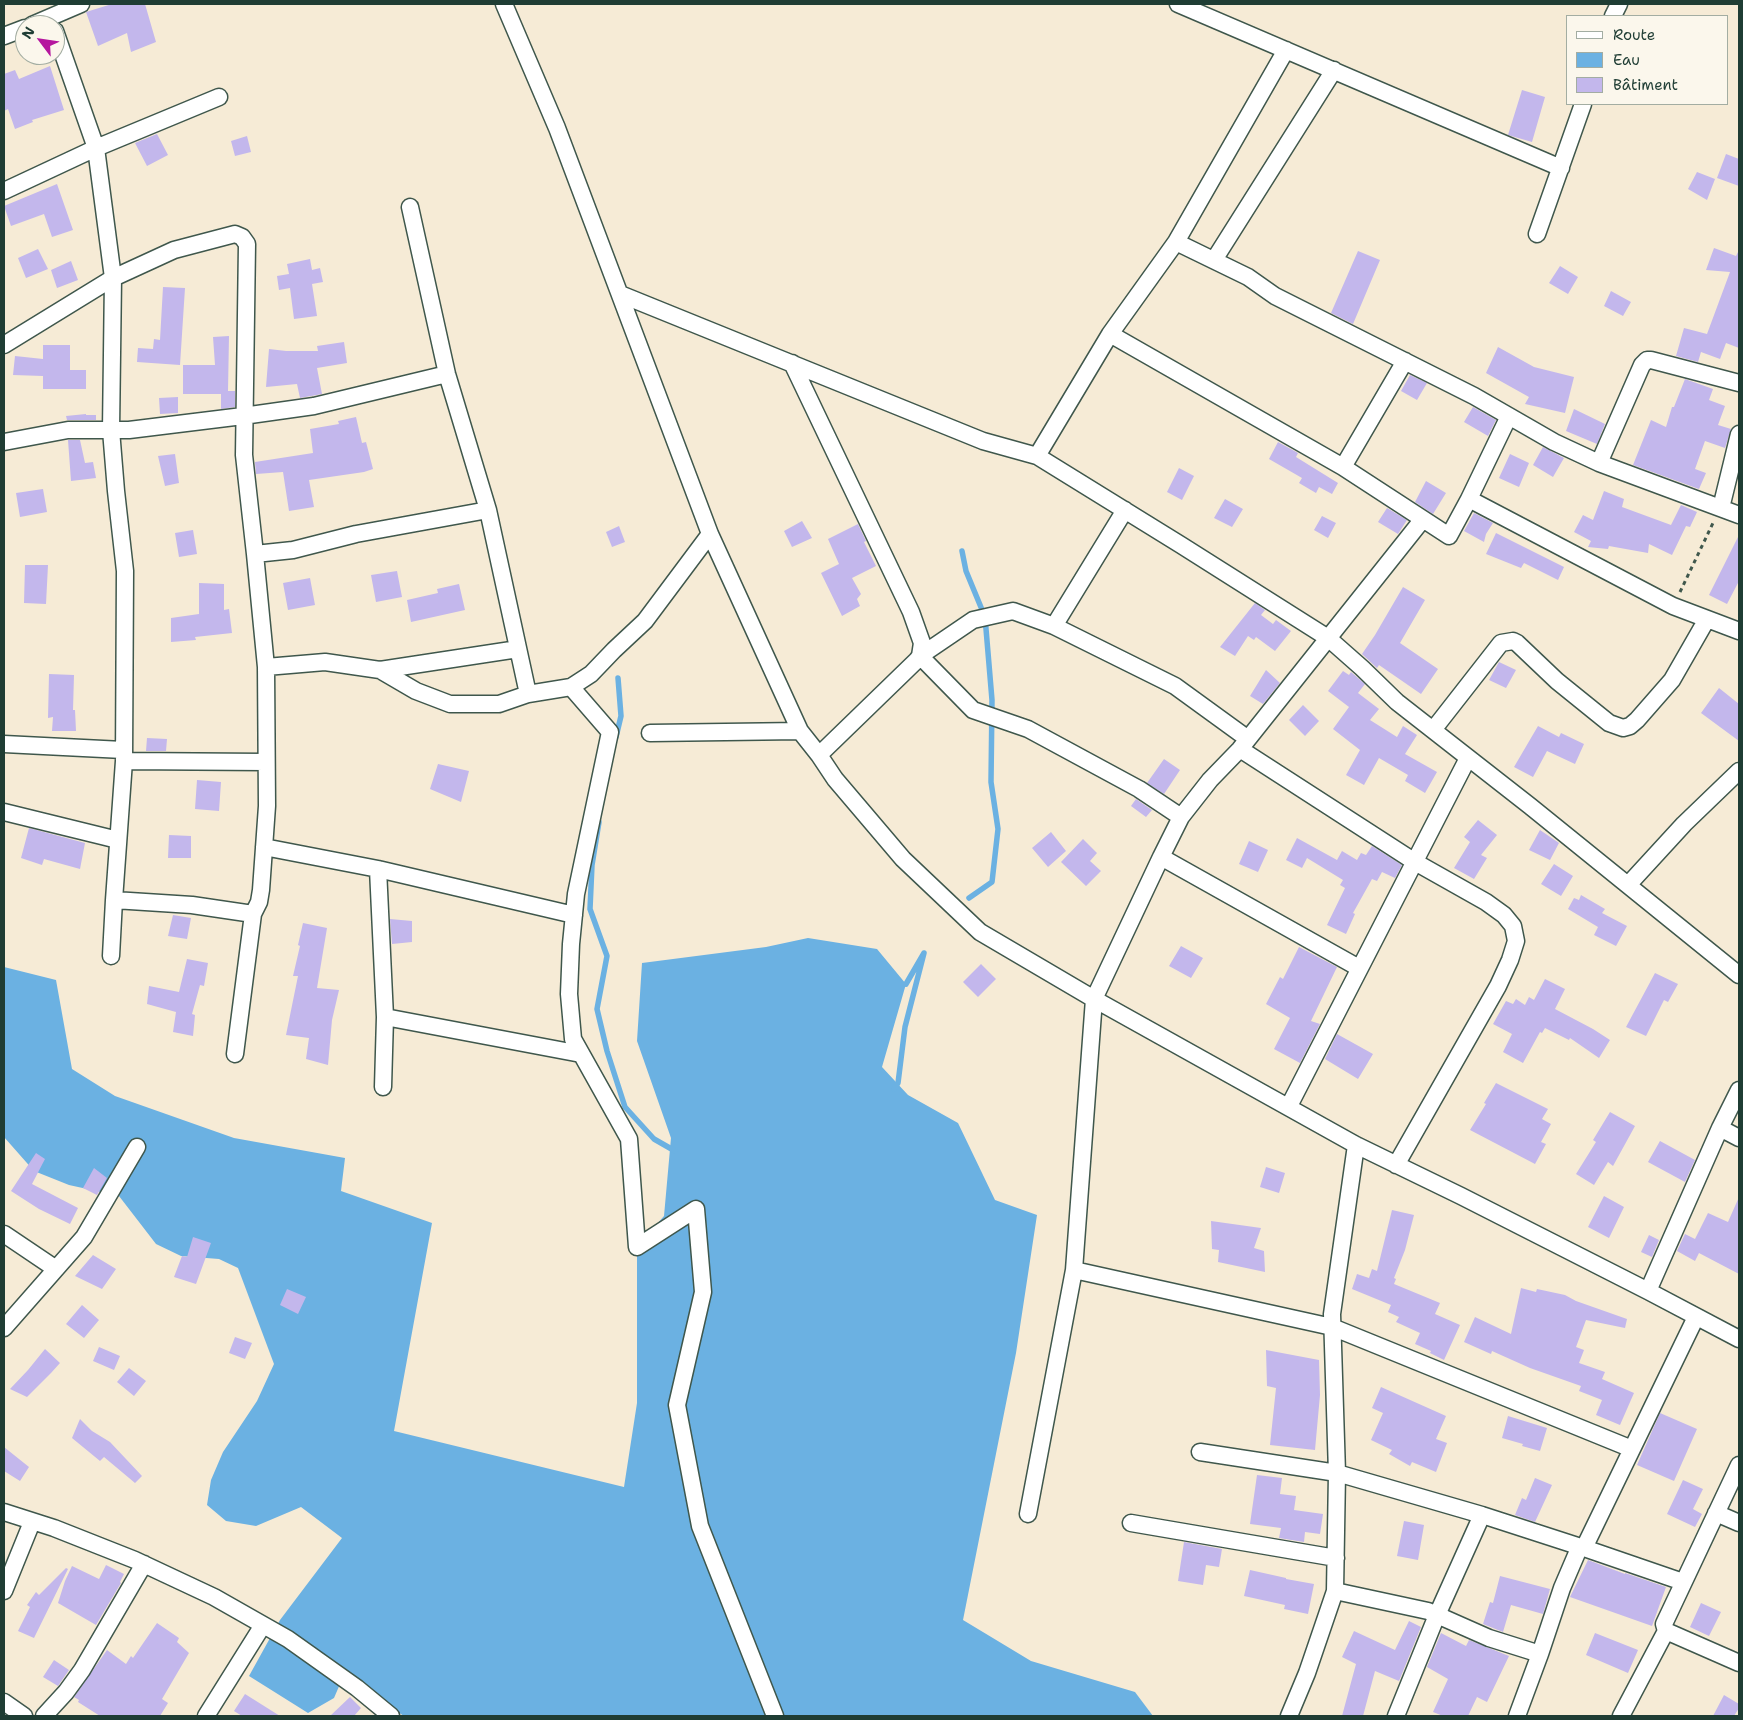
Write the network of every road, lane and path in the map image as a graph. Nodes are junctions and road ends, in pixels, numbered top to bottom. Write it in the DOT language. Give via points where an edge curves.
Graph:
graph roads {
  1 [pos="81,4"];
  2 [pos="504,4"];
  3 [pos="1178,4"];
  4 [pos="60,15"];
  5 [pos="1286,50"];
  6 [pos="65,60"];
  7 [pos="1334,70"];
  8 [pos="219,97"];
  9 [pos="1583,105"];
  10 [pos="96,148"];
  11 [pos="1560,168"];
  12 [pos="4,191"];
  13 [pos="410,207"];
  14 [pos="1536,234"];
  15 [pos="1176,242"];
  16 [pos="1214,260"];
  17 [pos="113,278"];
  18 [pos="620,294"];
  19 [pos="1110,334"];
  20 [pos="4,345"];
  21 [pos="1405,360"];
  22 [pos="792,363"];
  23 [pos="447,374"];
  24 [pos="1739,383"];
  25 [pos="243,416"];
  26 [pos="1508,416"];
  27 [pos="111,430"];
  28 [pos="1739,434"];
  29 [pos="4,442"];
  30 [pos="1037,456"];
  31 [pos="1599,463"];
  32 [pos="1344,467"];
  33 [pos="1469,499"];
  34 [pos="1721,508"];
  35 [pos="488,510"];
  36 [pos="1125,510"];
  37 [pos="1739,515"];
  38 [pos="1423,519"];
  39 [pos="710,534"];
  40 [pos="255,554"];
  41 [pos="1673,606"];
  42 [pos="1707,619"];
  43 [pos="1054,626"];
  44 [pos="1739,631"];
  45 [pos="1328,638"];
  46 [pos="518,649"];
  47 [pos="920,656"];
  48 [pos="266,667"];
  49 [pos="380,670"];
  50 [pos="571,687"];
  51 [pos="528,694"];
  52 [pos="1432,730"];
  53 [pos="800,731"];
  54 [pos="650,733"];
  55 [pos="4,744"];
  56 [pos="1244,744"];
  57 [pos="819,755"];
  58 [pos="123,756"];
  59 [pos="1468,758"];
  60 [pos="266,762"];
  61 [pos="1739,771"];
  62 [pos="4,812"];
  63 [pos="1181,817"];
  64 [pos="118,840"];
  65 [pos="264,847"];
  66 [pos="1161,856"];
  67 [pos="1415,862"];
  68 [pos="378,869"];
  69 [pos="1628,885"];
  70 [pos="114,900"];
  71 [pos="253,914"];
  72 [pos="574,915"];
  73 [pos="111,956"];
  74 [pos="1359,968"];
  75 [pos="1739,975"];
  76 [pos="1094,999"];
  77 [pos="385,1017"];
  78 [pos="235,1054"];
  79 [pos="581,1054"];
  80 [pos="383,1087"];
  81 [pos="1739,1090"];
  82 [pos="1289,1106"];
  83 [pos="1720,1128"];
  84 [pos="1739,1138"];
  85 [pos="1356,1145"];
  86 [pos="137,1147"];
  87 [pos="1396,1164"];
  88 [pos="4,1234"];
  89 [pos="56,1268"];
  90 [pos="1074,1270"];
  91 [pos="1648,1291"];
  92 [pos="1696,1317"];
  93 [pos="1332,1327"];
  94 [pos="4,1328"];
  95 [pos="1739,1339"];
  96 [pos="1632,1449"];
  97 [pos="1200,1452"];
  98 [pos="1739,1465"];
  99 [pos="1337,1473"];
  100 [pos="4,1512"];
  101 [pos="1716,1513"];
  102 [pos="1028,1514"];
  103 [pos="1482,1515"];
  104 [pos="32,1522"];
  105 [pos="1130,1523"];
  106 [pos="1739,1523"];
  107 [pos="1582,1547"];
  108 [pos="1336,1558"];
  109 [pos="144,1564"];
  110 [pos="1683,1582"];
  111 [pos="4,1591"];
  112 [pos="1336,1591"];
  113 [pos="1437,1615"];
  114 [pos="263,1625"];
  115 [pos="1666,1631"];
  116 [pos="1540,1654"];
  117 [pos="1739,1664"];
  118 [pos="4,1702"];
  119 [pos="24,1716"];
  120 [pos="44,1716"];
  121 [pos="206,1716"];
  122 [pos="391,1716"];
  123 [pos="775,1716"];
  124 [pos="1289,1716"];
  125 [pos="1396,1716"];
  126 [pos="1517,1716"];
  127 [pos="1621,1716"];
  1 -- 4 [label="street"];
  2 -- 18 [label="street" via="557,128"];
  3 -- 5 [label="street"];
  5 -- 7 [label="street"];
  5 -- 15 [label="street"];
  6 -- 10 [label="street"];
  7 -- 11 [label="street"];
  7 -- 16 [label="street"];
  8 -- 10 [label="street"];
  9 -- 11 [label="street"];
  10 -- 12 [label="street"];
  10 -- 17 [label="street"];
  11 -- 14 [label="street"];
  13 -- 23 [label="street"];
  15 -- 16 [label="street"];
  15 -- 19 [label="street"];
  16 -- 21 [label="street" via="1248,276 1275,296"];
  17 -- 20 [label="street"];
  17 -- 25 [label="street" via="174,250 235,234 242,237 247,244"];
  17 -- 27 [label="street"];
  18 -- 22 [label="street"];
  18 -- 39 [label="street"];
  19 -- 30 [label="street"];
  19 -- 32 [label="street"];
  21 -- 26 [label="street"];
  21 -- 32 [label="street"];
  22 -- 30 [label="street" via="983,441"];
  22 -- 47 [label="street" via="911,612 922,643"];
  23 -- 25 [label="street" via="314,406"];
  23 -- 35 [label="street"];
  24 -- 31 [label="street" via="1647,360"];
  25 -- 27 [label="street"];
  25 -- 40 [label="street" via="244,469"];
  26 -- 31 [label="street"];
  26 -- 33 [label="street"];
  27 -- 29 [label="street" via="68,430"];
  27 -- 58 [label="street" via="125,571"];
  28 -- 34 [label="street"];
  30 -- 36 [label="street"];
  31 -- 34 [label="street"];
  32 -- 38 [label="street"];
  33 -- 38 [label="street" via="1449,536"];
  33 -- 41 [label="street"];
  34 -- 37 [label="street"];
  34 -- 41 [label="path"];
  35 -- 40 [label="street" via="356,534 292,550"];
  35 -- 46 [label="street"];
  36 -- 43 [label="street"];
  36 -- 45 [label="street"];
  38 -- 45 [label="street"];
  39 -- 50 [label="street" via="645,621 591,674"];
  39 -- 53 [label="street"];
  40 -- 48 [label="street"];
  41 -- 42 [label="street"];
  42 -- 44 [label="street"];
  42 -- 52 [label="street" via="1672,680 1630,726 1623,728 1609,723 1513,641 1501,643"];
  43 -- 47 [label="street" via="1013,611 985,616 973,620"];
  43 -- 56 [label="street" via="1175,686"];
  45 -- 52 [label="street"];
  45 -- 56 [label="street"];
  46 -- 49 [label="street"];
  46 -- 51 [label="street"];
  47 -- 57 [label="street"];
  47 -- 63 [label="street" via="973,710 1028,729 1139,789"];
  48 -- 49 [label="street" via="325,662"];
  48 -- 60 [label="street"];
  49 -- 51 [label="street" via="416,691 450,704 499,704"];
  50 -- 51 [label="street"];
  50 -- 72 [label="street" via="610,732"];
  52 -- 59 [label="street"];
  53 -- 54 [label="street"];
  53 -- 57 [label="street"];
  55 -- 58 [label="street"];
  56 -- 63 [label="street"];
  56 -- 67 [label="street"];
  57 -- 76 [label="street" via="835,779 903,858 980,932"];
  58 -- 60 [label="street"];
  58 -- 64 [label="street"];
  59 -- 67 [label="street"];
  59 -- 69 [label="street"];
  60 -- 65 [label="street"];
  61 -- 69 [label="street"];
  62 -- 64 [label="street"];
  63 -- 66 [label="street"];
  64 -- 70 [label="street"];
  65 -- 68 [label="street"];
  65 -- 71 [label="street" via="261,890"];
  66 -- 74 [label="street"];
  66 -- 76 [label="street"];
  67 -- 74 [label="street"];
  67 -- 87 [label="street" via="1504,915 1513,926 1516,941 1498,986"];
  68 -- 72 [label="street"];
  68 -- 77 [label="street"];
  69 -- 75 [label="street"];
  70 -- 71 [label="street" via="192,905"];
  70 -- 73 [label="street"];
  71 -- 78 [label="street"];
  72 -- 79 [label="street" via="569,994 573,1039"];
  74 -- 82 [label="street"];
  76 -- 82 [label="street"];
  76 -- 90 [label="street"];
  77 -- 79 [label="street"];
  77 -- 80 [label="street"];
  79 -- 123 [label="street" via="629,1139 637,1247 696,1209 703,1292 677,1405 700,1526"];
  81 -- 83 [label="street"];
  82 -- 85 [label="street"];
  83 -- 84 [label="street"];
  83 -- 91 [label="street"];
  85 -- 87 [label="street"];
  85 -- 93 [label="street"];
  86 -- 89 [label="street" via="84,1237"];
  87 -- 91 [label="street"];
  88 -- 89 [label="street"];
  89 -- 94 [label="street"];
  90 -- 93 [label="street"];
  90 -- 102 [label="street"];
  91 -- 92 [label="street"];
  92 -- 95 [label="street"];
  92 -- 96 [label="street"];
  93 -- 96 [label="street"];
  93 -- 99 [label="street"];
  96 -- 107 [label="street"];
  97 -- 99 [label="street"];
  98 -- 101 [label="street"];
  99 -- 103 [label="street"];
  99 -- 108 [label="street"];
  100 -- 104 [label="street"];
  101 -- 106 [label="street"];
  101 -- 110 [label="street"];
  103 -- 107 [label="street"];
  103 -- 113 [label="street"];
  104 -- 109 [label="street"];
  104 -- 111 [label="street"];
  105 -- 108 [label="street"];
  107 -- 110 [label="street"];
  107 -- 116 [label="street" via="1562,1588"];
  108 -- 112 [label="street"];
  109 -- 114 [label="street" via="214,1597"];
  109 -- 120 [label="street" via="82,1670"];
  110 -- 115 [label="street" via="1664,1624"];
  112 -- 113 [label="street"];
  112 -- 124 [label="street"];
  113 -- 116 [label="street" via="1489,1638"];
  113 -- 125 [label="street"];
  114 -- 121 [label="street"];
  114 -- 122 [label="street" via="349,1682"];
  115 -- 117 [label="street"];
  115 -- 127 [label="street"];
  116 -- 126 [label="street"];
  118 -- 119 [label="street"];
}
